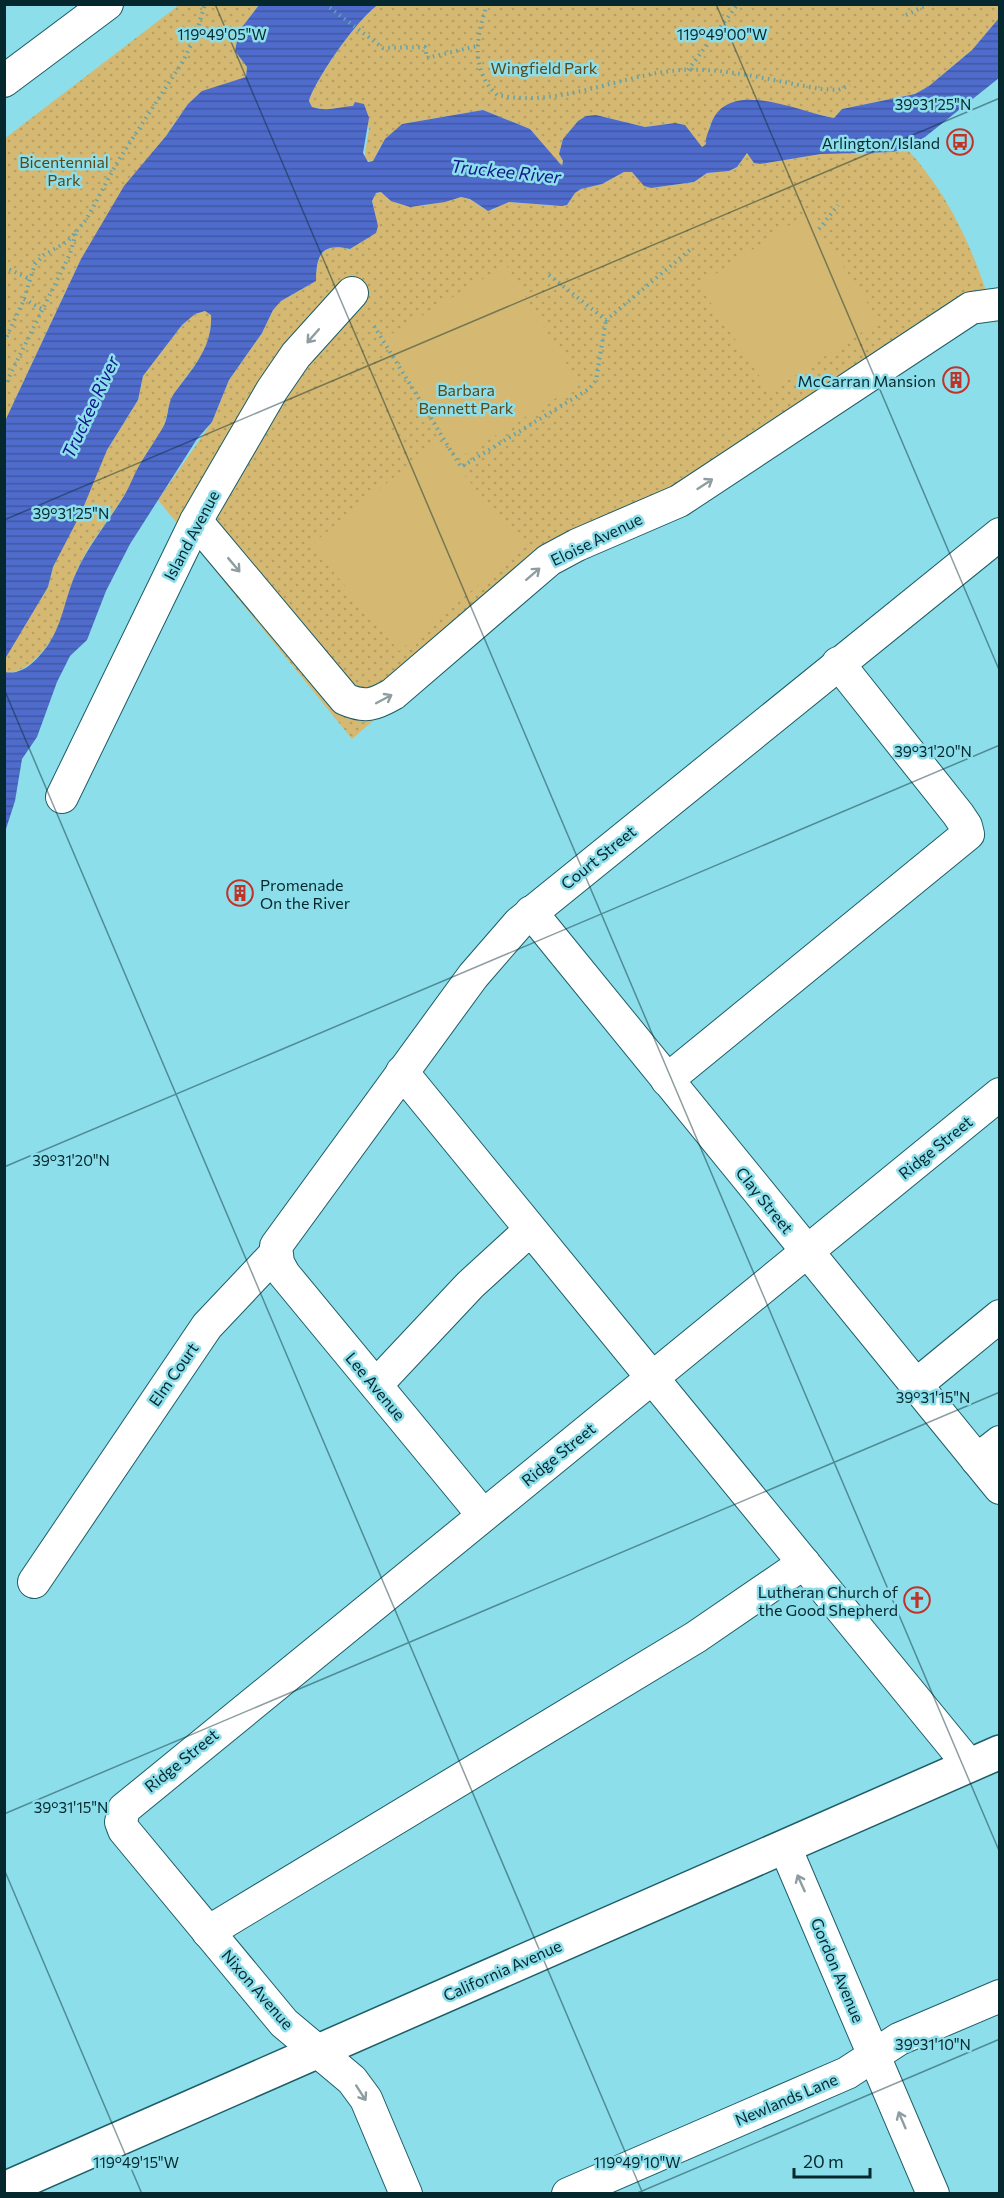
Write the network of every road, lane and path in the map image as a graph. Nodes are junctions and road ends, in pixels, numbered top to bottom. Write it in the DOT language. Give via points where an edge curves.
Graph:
graph roads {
  1 [pos="107,4"];
  2 [pos="205,4"];
  3 [pos="325,4"];
  4 [pos="488,4"];
  5 [pos="738,4"];
  6 [pos="929,4"];
  7 [pos="906,15"];
  8 [pos="477,46"];
  9 [pos="688,70"];
  10 [pos="4,81"];
  11 [pos="850,85"];
  12 [pos="838,205"];
  13 [pos="819,229"];
  14 [pos="76,233"];
  15 [pos="691,249"];
  16 [pos="4,267"];
  17 [pos="549,275"];
  18 [pos="30,279"];
  19 [pos="352,293"];
  20 [pos="24,299"];
  21 [pos="999,304"];
  22 [pos="42,309"];
  23 [pos="606,320"];
  24 [pos="374,326"];
  25 [pos="4,342"];
  26 [pos="4,387"];
  27 [pos="196,520"];
  28 [pos="999,534"];
  29 [pos="838,663"];
  30 [pos="62,796"];
  31 [pos="531,912"];
  32 [pos="402,1072"];
  33 [pos="667,1080"];
  34 [pos="998,1098"];
  35 [pos="530,1230"];
  36 [pos="807,1251"];
  37 [pos="275,1254"];
  38 [pos="999,1316"];
  39 [pos="651,1378"];
  40 [pos="376,1385"];
  41 [pos="916,1385"];
  42 [pos="988,1451"];
  43 [pos="999,1488"];
  44 [pos="483,1515"];
  45 [pos="804,1563"];
  46 [pos="34,1582"];
  47 [pos="999,1752"];
  48 [pos="969,1765"];
  49 [pos="122,1816"];
  50 [pos="785,1846"];
  51 [pos="208,1932"];
  52 [pos="999,1996"];
  53 [pos="321,2052"];
  54 [pos="874,2056"];
  55 [pos="4,2189"];
  56 [pos="406,2193"];
  57 [pos="568,2193"];
  58 [pos="933,2193"];
  1 -- 10 [label="street"];
  2 -- 14 [label="path" via="183,61"];
  3 -- 8 [label="path" via="368,39 388,49 424,47 427,58"];
  4 -- 8 [label="path"];
  5 -- 9 [label="path"];
  6 -- 7 [label="path"];
  8 -- 9 [label="path" via="481,75 487,86 496,95 525,100"];
  9 -- 11 [label="path" via="831,90"];
  12 -- 13 [label="path"];
  14 -- 18 [label="path" via="39,260"];
  14 -- 22 [label="path" via="70,254"];
  15 -- 23 [label="path"];
  16 -- 18 [label="path"];
  17 -- 23 [label="path"];
  18 -- 20 [label="path"];
  19 -- 27 [label="street, Island Avenue, one-way" via="296,356 272,390"];
  20 -- 22 [label="path"];
  20 -- 25 [label="path"];
  27 -- 21 [label="street, Eloise Avenue, one-way" via="345,699 362,706 376,704 393,694 549,560 680,501 971,308"];
  22 -- 26 [label="path"];
  23 -- 24 [label="path" via="596,380 589,389 461,467"];
  27 -- 30 [label="street, Island Avenue"];
  28 -- 29 [label="street, Court Street"];
  29 -- 31 [label="street, Court Street"];
  29 -- 33 [label="street" via="958,814 968,834"];
  31 -- 32 [label="street, Court Street" via="499,942"];
  31 -- 33 [label="street, Clay Street"];
  32 -- 35 [label="street"];
  32 -- 37 [label="street, Court Street" via="281,1237"];
  33 -- 36 [label="street, Clay Street"];
  34 -- 36 [label="street, Ridge Street"];
  35 -- 39 [label="street"];
  35 -- 40 [label="street" via="470,1286"];
  36 -- 39 [label="street, Ridge Street"];
  36 -- 41 [label="street, Clay Street"];
  37 -- 40 [label="street, Lee Avenue" via="284,1274"];
  37 -- 46 [label="street, Elm Court" via="207,1326"];
  38 -- 41 [label="street"];
  39 -- 44 [label="street, Ridge Street"];
  39 -- 45 [label="street"];
  40 -- 44 [label="street, Lee Avenue"];
  41 -- 42 [label="street, Clay Street"];
  42 -- 43 [label="street, Clay Street"];
  44 -- 49 [label="street, Ridge Street" via="130,1802"];
  45 -- 48 [label="street"];
  45 -- 51 [label="street" via="696,1637"];
  47 -- 48 [label="main road, California Avenue"];
  48 -- 50 [label="main road, California Avenue"];
  49 -- 51 [label="street, Nixon Avenue" via="124,1830"];
  50 -- 53 [label="main road, California Avenue"];
  54 -- 50 [label="street, Gordon Avenue, one-way"];
  51 -- 53 [label="street, Nixon Avenue" via="284,2023"];
  52 -- 54 [label="street, Newlands Lane" via="899,2039"];
  53 -- 55 [label="main road, California Avenue"];
  53 -- 56 [label="street, Nixon Avenue, one-way" via="352,2080 366,2099"];
  54 -- 57 [label="street, Newlands Lane" via="847,2073"];
  58 -- 54 [label="street, Gordon Avenue, one-way"];
}
